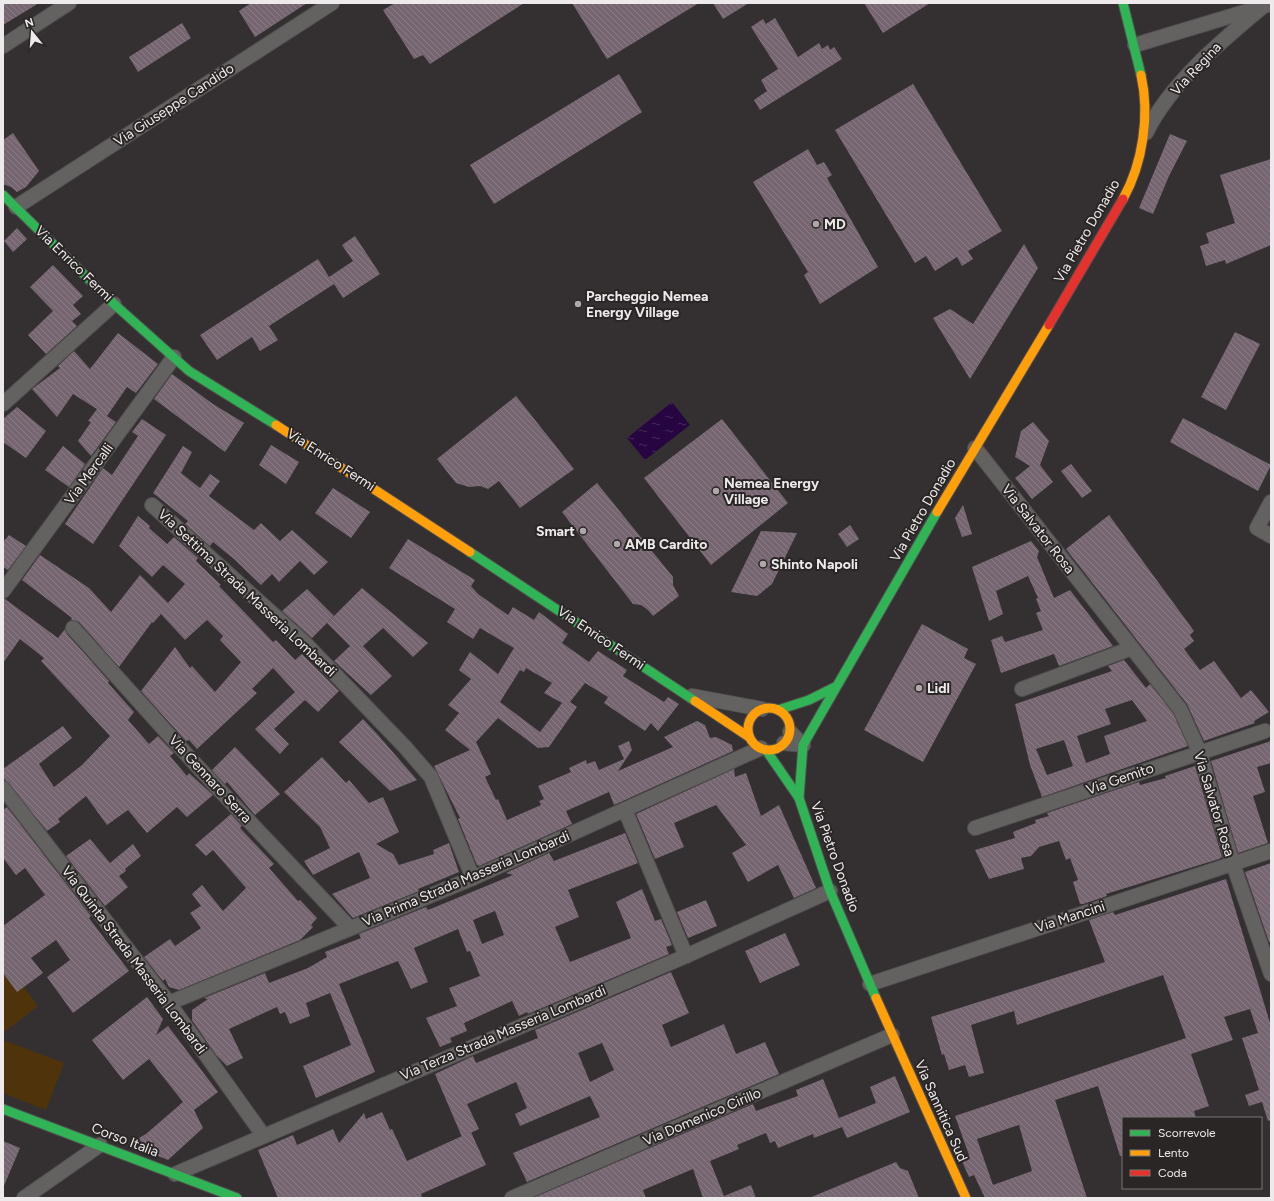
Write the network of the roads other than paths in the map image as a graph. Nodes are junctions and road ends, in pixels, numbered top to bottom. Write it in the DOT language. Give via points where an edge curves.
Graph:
graph roads {
  1 [pos="69,3"];
  2 [pos="332,3"];
  3 [pos="1122,3"];
  4 [pos="1266,6"];
  5 [pos="1135,45"];
  6 [pos="3,46"];
  7 [pos="1143,139"];
  8 [pos="3,195"];
  9 [pos="16,207"];
  10 [pos="114,304"];
  11 [pos="174,357"];
  12 [pos="3,404"];
  13 [pos="975,448"];
  14 [pos="1271,502"];
  15 [pos="152,505"];
  16 [pos="1271,536"];
  17 [pos="3,591"];
  18 [pos="73,628"];
  19 [pos="1132,648"];
  20 [pos="835,687"];
  21 [pos="1022,689"];
  22 [pos="683,694"];
  23 [pos="762,709"];
  24 [pos="778,710"];
  25 [pos="1265,731"];
  26 [pos="750,737"];
  27 [pos="787,738"];
  28 [pos="804,745"];
  29 [pos="764,749"];
  30 [pos="1199,751"];
  31 [pos="3,788"];
  32 [pos="799,798"];
  33 [pos="625,810"];
  34 [pos="975,828"];
  35 [pos="1271,851"];
  36 [pos="1233,864"];
  37 [pos="472,878"];
  38 [pos="830,891"];
  39 [pos="350,928"];
  40 [pos="686,956"];
  41 [pos="1271,974"];
  42 [pos="870,984"];
  43 [pos="169,1003"];
  44 [pos="892,1035"];
  45 [pos="3,1109"];
  46 [pos="263,1135"];
  47 [pos="100,1145"];
  48 [pos="175,1174"];
  49 [pos="24,1198"];
  50 [pos="237,1198"];
  51 [pos="512,1198"];
  52 [pos="966,1198"];
  1 -- 6 [label="street"];
  2 -- 9 [label="street, Via Giuseppe Candido"];
  3 -- 5 [label="main road, Via Pietro Donadio"];
  4 -- 5 [label="street, Via Regina"];
  4 -- 7 [label="street, Via Regina" via="1223,40 1181,84 1156,112"];
  5 -- 7 [label="main road, Via Pietro Donadio" via="1145,93"];
  7 -- 13 [label="main road, Via Pietro Donadio" via="1131,184"];
  8 -- 9 [label="main road, Via Enrico Fermi"];
  9 -- 10 [label="main road, Via Enrico Fermi"];
  10 -- 11 [label="main road, Via Enrico Fermi"];
  10 -- 12 [label="street"];
  11 -- 17 [label="street, Via Mercalli"];
  11 -- 22 [label="main road, Via Enrico Fermi" via="189,371 306,443"];
  13 -- 19 [label="street, Via Salvator Rosa"];
  13 -- 20 [label="main road, Via Pietro Donadio"];
  14 -- 16 [label="street" via="1257,528"];
  15 -- 37 [label="street, Via Settima Strada Masseria Lombardi" via="305,644 431,777"];
  18 -- 39 [label="street, Via Gennaro Serra" via="197,766"];
  19 -- 21 [label="street"];
  19 -- 30 [label="street, Via Salvator Rosa" via="1180,709"];
  20 -- 24 [label="main road" via="809,700"];
  20 -- 28 [label="main road, Via Pietro Donadio"];
  22 -- 23 [label="street, Via Enrico Fermi"];
  22 -- 26 [label="main road, Via Enrico Fermi"];
  23 -- 24 [label="main road"];
  23 -- 26 [label="main road" via="750,720"];
  24 -- 27 [label="main road" via="789,721"];
  25 -- 30 [label="street, Via Gemito"];
  26 -- 29 [label="main road" via="752,742"];
  27 -- 28 [label="street"];
  27 -- 29 [label="main road" via="776,749"];
  28 -- 32 [label="main road, Via Pietro Donadio"];
  29 -- 32 [label="main road"];
  29 -- 33 [label="street, Via Prima Strada Masseria Lombardi"];
  30 -- 34 [label="street, Via Gemito"];
  30 -- 36 [label="street, Via Salvator Rosa"];
  31 -- 43 [label="street, Via Quinta Strada Masseria Lombardi"];
  32 -- 38 [label="main road, Via Pietro Donadio"];
  33 -- 37 [label="street, Via Prima Strada Masseria Lombardi"];
  33 -- 40 [label="street"];
  35 -- 36 [label="street, Via Mancini"];
  36 -- 41 [label="street, Via Salvator Rosa"];
  36 -- 42 [label="street, Via Mancini"];
  37 -- 39 [label="street, Via Prima Strada Masseria Lombardi"];
  38 -- 40 [label="street, Via Terza Strada Masseria Lombardi"];
  38 -- 42 [label="main road, Via Pietro Donadio"];
  39 -- 43 [label="street, Via Prima Strada Masseria Lombardi"];
  40 -- 46 [label="street, Via Terza Strada Masseria Lombardi"];
  42 -- 44 [label="main road, Via Pietro Donadio"];
  43 -- 46 [label="street, Via Quinta Strada Masseria Lombardi"];
  44 -- 51 [label="street, Via Domenico Cirillo"];
  44 -- 52 [label="main road, Via Sannitica Sud"];
  45 -- 47 [label="main road, Corso Italia"];
  46 -- 48 [label="street, Via Terza Strada Masseria Lombardi"];
  47 -- 48 [label="main road, Corso Italia"];
  47 -- 49 [label="street"];
  48 -- 50 [label="main road, Corso Italia"];
}
